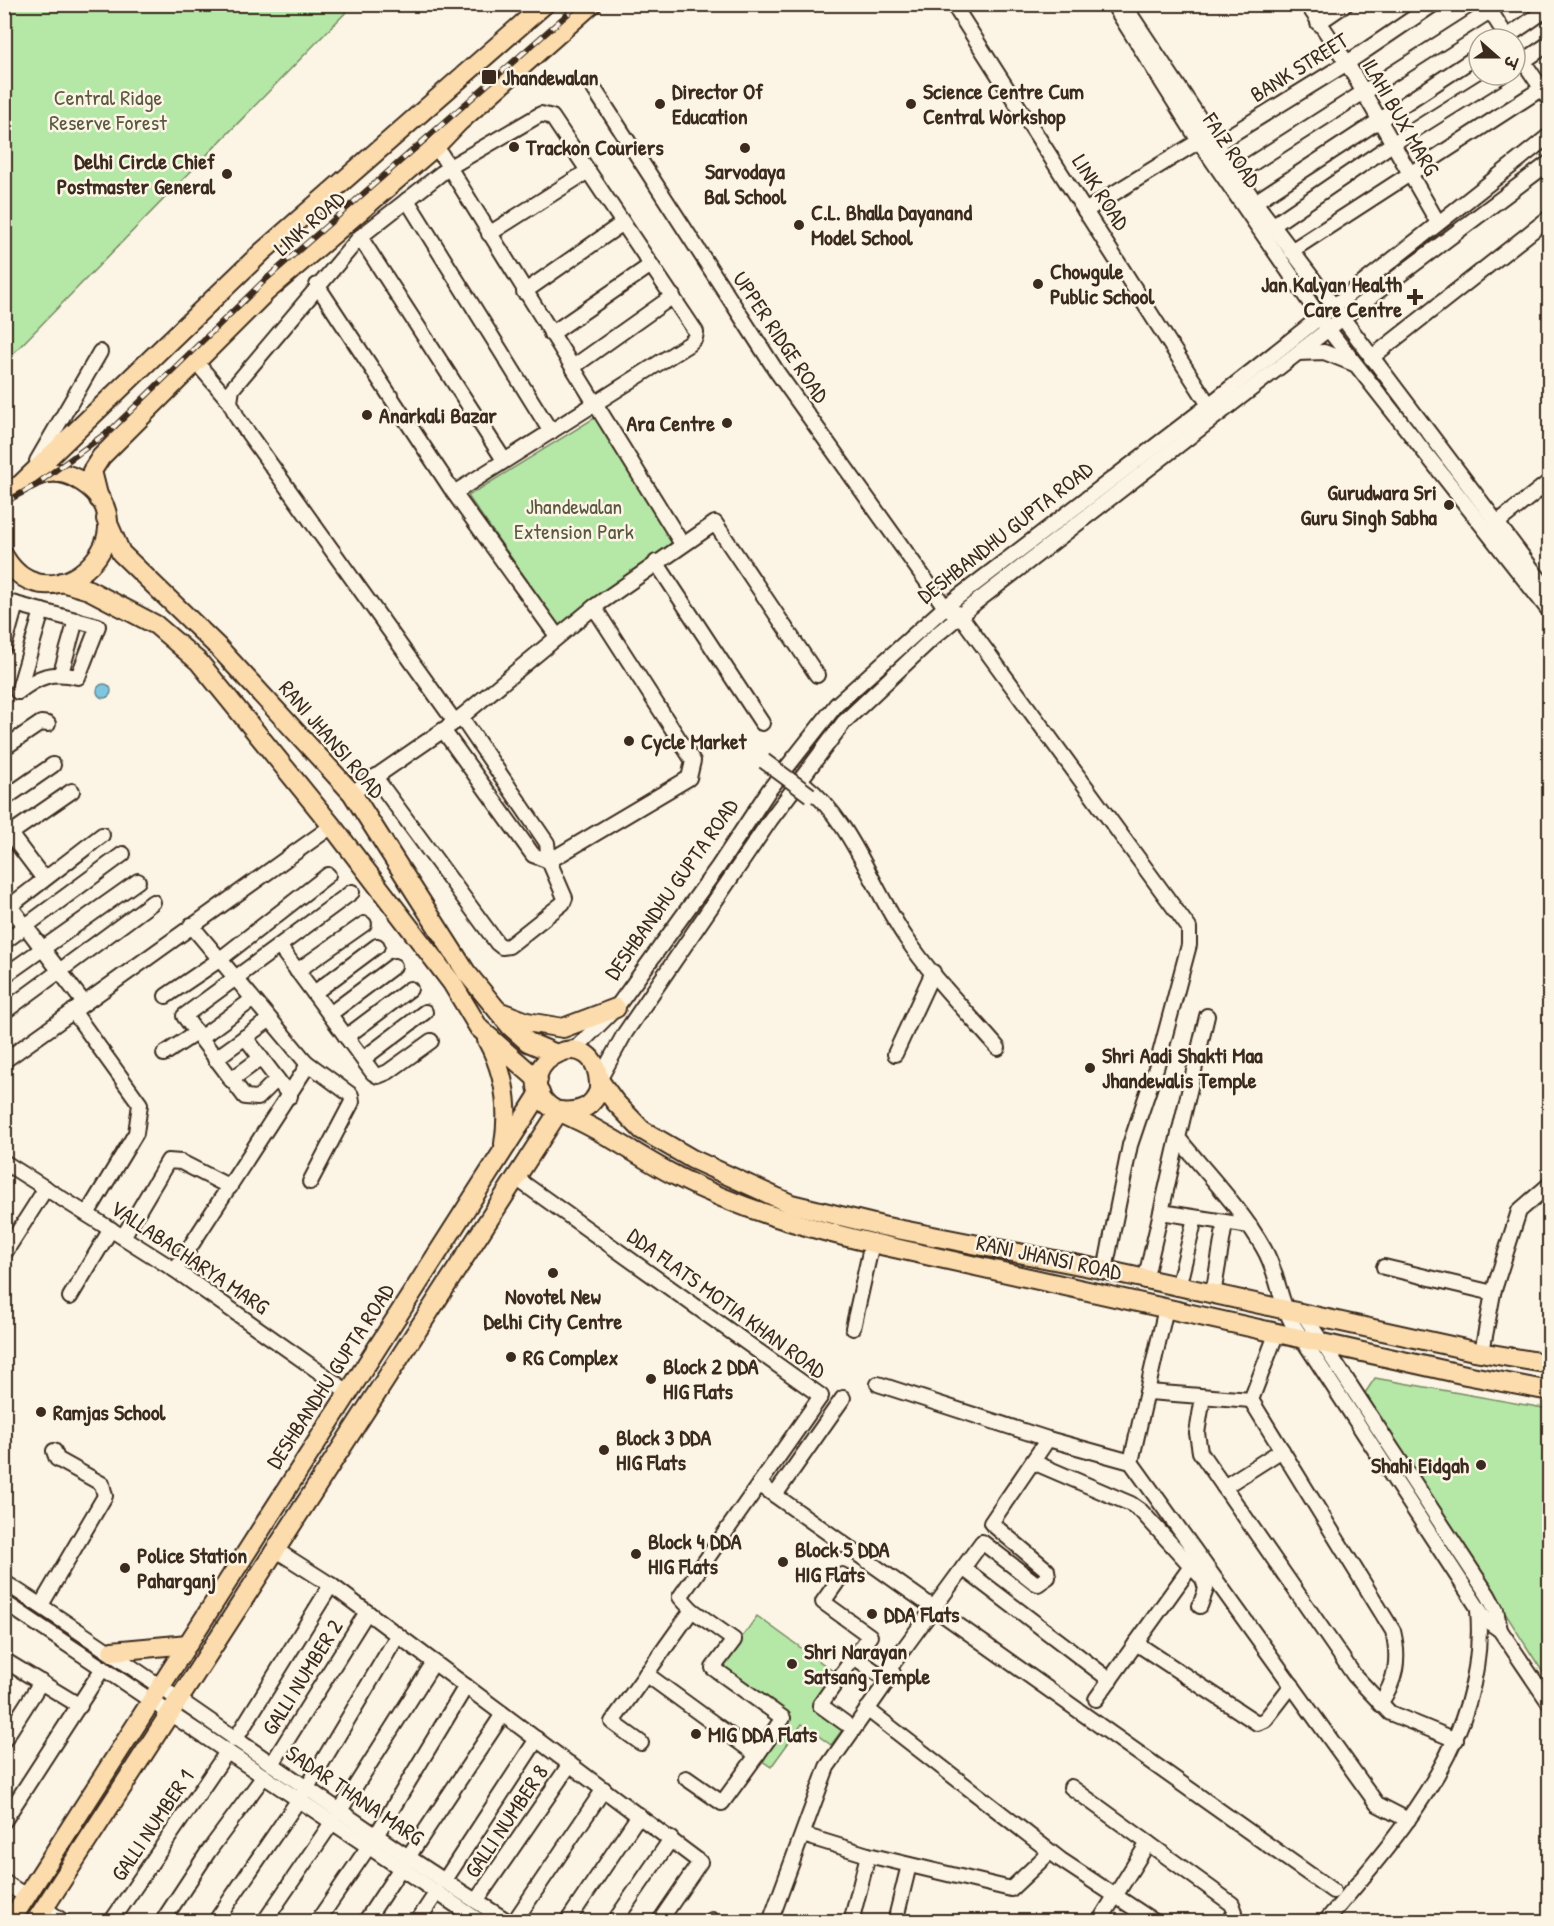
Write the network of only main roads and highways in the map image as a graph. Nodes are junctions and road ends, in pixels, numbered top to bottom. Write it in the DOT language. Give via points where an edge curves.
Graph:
graph roads {
  1 [pos="544,4"];
  2 [pos="592,4"];
  3 [pos="12,488"];
  4 [pos="99,499"];
  5 [pos="4,500"];
  6 [pos="106,519"];
  7 [pos="4,556"];
  8 [pos="4,572"];
  9 [pos="27,577"];
  10 [pos="62,582"];
  11 [pos="616,1008"];
  12 [pos="497,1010"];
  13 [pos="479,1028"];
  14 [pos="554,1053"];
  15 [pos="599,1080"];
  16 [pos="539,1087"];
  17 [pos="559,1111"];
  18 [pos="502,1154"];
  19 [pos="1550,1364"];
  20 [pos="1550,1390"];
  21 [pos="188,1644"];
  22 [pos="112,1651"];
  23 [pos="40,1915"];
  24 [pos="10,1922"];
  1 -- 3 [label="main road, LINK ROAD" via="262,252"];
  2 -- 4 [label="main road, LINK ROAD" via="436,146 266,292 93,465"];
  3 -- 4 [label="main road" via="39,474 62,473 84,482"];
  3 -- 5 [label="main road, LINK ROAD"];
  4 -- 6 [label="main road, RANI JHANSI ROAD"];
  6 -- 10 [label="main road" via="105,543 97,559 85,573"];
  6 -- 12 [label="main road, RANI JHANSI ROAD" via="121,553 218,647 352,793 466,972"];
  7 -- 9 [label="main road"];
  8 -- 9 [label="main road"];
  9 -- 10 [label="main road" via="44,583"];
  10 -- 13 [label="main road" via="89,590 156,625 199,662 332,826 452,983"];
  11 -- 12 [label="main road" via="563,1028 527,1022"];
  12 -- 14 [label="main road, RANI JHANSI ROAD" via="528,1042"];
  13 -- 16 [label="main road"];
  13 -- 18 [label="main road" via="497,1058 504,1085 508,1121"];
  14 -- 15 [label="main road" via="574,1050 593,1061"];
  14 -- 16 [label="main road" via="539,1070"];
  15 -- 17 [label="main road" via="597,1096 589,1105 574,1112"];
  15 -- 19 [label="main road, RANI JHANSI ROAD" via="642,1130 692,1159 791,1204"];
  16 -- 17 [label="main road" via="547,1104"];
  16 -- 18 [label="main road, DESHBANDHU GUPTA ROAD"];
  17 -- 20 [label="main road, RANI JHANSI ROAD" via="678,1177 741,1207 789,1223"];
  17 -- 23 [label="main road, DESHBANDHU GUPTA ROAD"];
  18 -- 21 [label="main road, DESHBANDHU GUPTA ROAD"];
  21 -- 22 [label="main road"];
  21 -- 24 [label="main road, DESHBANDHU GUPTA ROAD"];
}
